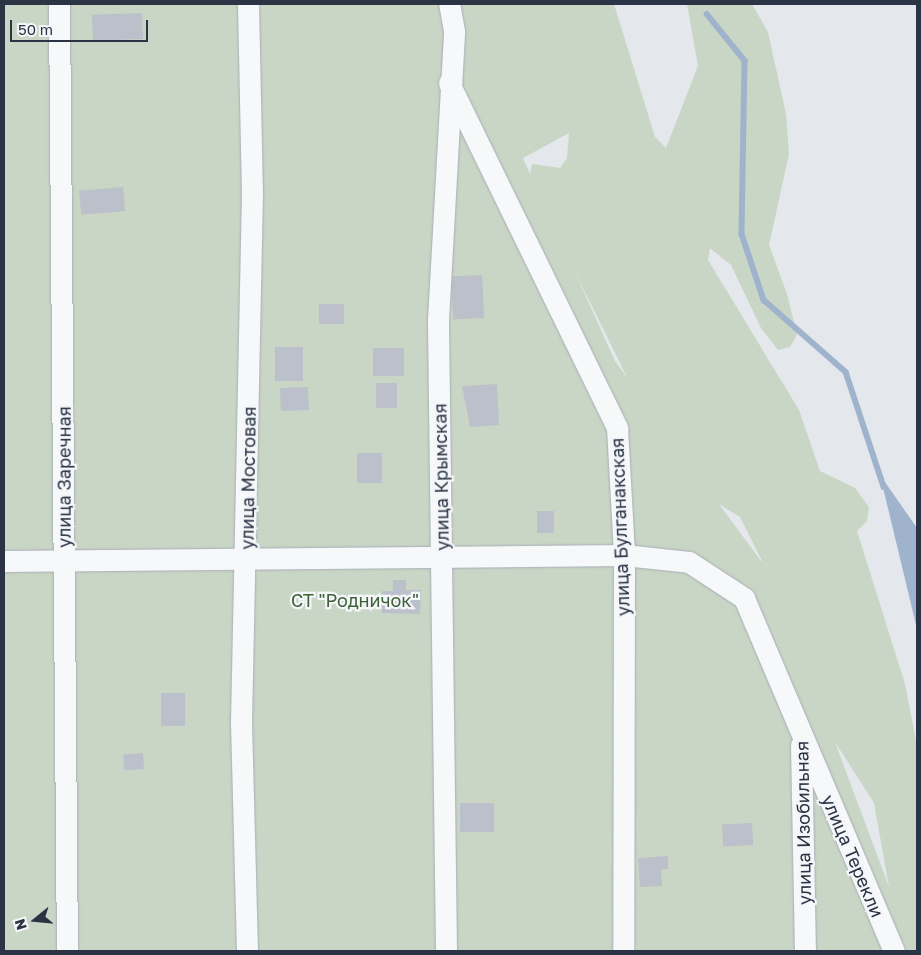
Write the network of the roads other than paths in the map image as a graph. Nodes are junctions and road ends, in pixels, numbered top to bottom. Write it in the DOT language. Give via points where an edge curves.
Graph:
graph roads {
  1 [pos="59,4"];
  2 [pos="248,4"];
  3 [pos="449,4"];
  4 [pos="448,81"];
  5 [pos="624,555"];
  6 [pos="443,557"];
  7 [pos="4,561"];
  8 [pos="64,561"];
  9 [pos="247,561"];
  10 [pos="801,732"];
  11 [pos="67,951"];
  12 [pos="247,951"];
  13 [pos="446,951"];
  14 [pos="623,951"];
  15 [pos="805,951"];
  16 [pos="894,951"];
  1 -- 8 [label="street, улица Заречная"];
  2 -- 9 [label="street, улица Мостовая" via="252,194"];
  3 -- 4 [label="street, улица Крымская" via="454,31"];
  4 -- 5 [label="street, улица Булганакская" via="617,428"];
  4 -- 6 [label="street, улица Крымская" via="438,320"];
  5 -- 6 [label="street, улица Изобильная"];
  5 -- 10 [label="street, улица Изобильная" via="689,562 744,598"];
  5 -- 14 [label="street, улица Булганакская"];
  6 -- 9 [label="street, улица Изобильная"];
  6 -- 13 [label="street, улица Крымская"];
  7 -- 8 [label="street, улица Изобильная"];
  8 -- 9 [label="street, улица Изобильная"];
  8 -- 11 [label="street, улица Заречная"];
  9 -- 12 [label="street, улица Мостовая" via="241,722"];
  10 -- 15 [label="street, улица Изобильная"];
  10 -- 16 [label="street, улица Терекли"];
}
